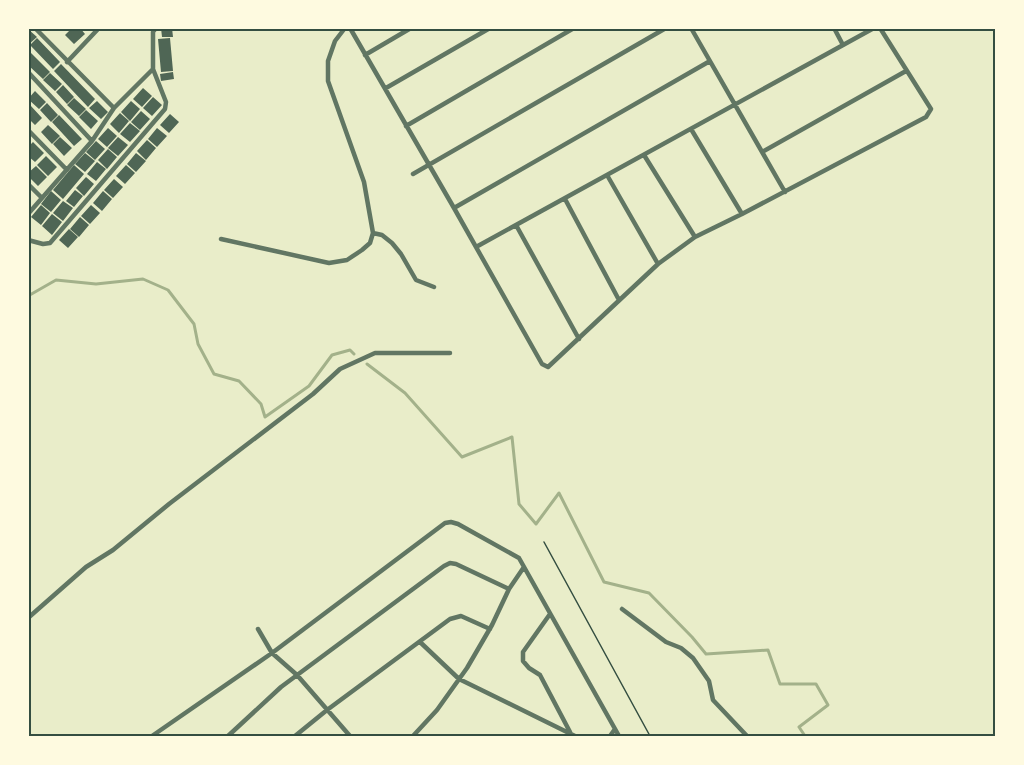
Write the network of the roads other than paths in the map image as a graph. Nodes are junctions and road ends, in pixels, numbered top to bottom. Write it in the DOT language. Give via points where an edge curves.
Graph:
graph roads {
  1 [pos="44,28"];
  2 [pos="99,28"];
  3 [pos="345,28"];
  4 [pos="350,28"];
  5 [pos="411,28"];
  6 [pos="490,28"];
  7 [pos="574,28"];
  8 [pos="666,28"];
  9 [pos="691,28"];
  10 [pos="834,28"];
  11 [pos="874,28"];
  12 [pos="879,28"];
  13 [pos="154,30"];
  14 [pos="37,31"];
  15 [pos="843,45"];
  16 [pos="365,55"];
  17 [pos="710,61"];
  18 [pos="67,62"];
  19 [pos="153,69"];
  20 [pos="906,71"];
  21 [pos="28,72"];
  22 [pos="386,88"];
  23 [pos="735,105"];
  24 [pos="114,108"];
  25 [pos="406,126"];
  26 [pos="691,129"];
  27 [pos="28,130"];
  28 [pos="92,141"];
  29 [pos="762,152"];
  30 [pos="644,155"];
  31 [pos="429,165"];
  32 [pos="67,170"];
  33 [pos="413,174"];
  34 [pos="607,176"];
  35 [pos="28,183"];
  36 [pos="785,192"];
  37 [pos="42,198"];
  38 [pos="565,198"];
  39 [pos="454,208"];
  40 [pos="28,214"];
  41 [pos="742,214"];
  42 [pos="516,225"];
  43 [pos="373,233"];
  44 [pos="695,237"];
  45 [pos="28,240"];
  46 [pos="221,240"];
  47 [pos="476,247"];
  48 [pos="658,264"];
  49 [pos="434,287"];
  50 [pos="619,300"];
  51 [pos="579,339"];
  52 [pos="450,353"];
  53 [pos="524,567"];
  54 [pos="509,589"];
  55 [pos="622,609"];
  56 [pos="550,614"];
  57 [pos="28,618"];
  58 [pos="258,629"];
  59 [pos="490,629"];
  60 [pos="420,642"];
  61 [pos="272,653"];
  62 [pos="297,675"];
  63 [pos="459,679"];
  64 [pos="327,710"];
  65 [pos="615,729"];
  66 [pos="573,735"];
  67 [pos="152,736"];
  68 [pos="228,736"];
  69 [pos="295,736"];
  70 [pos="350,736"];
  71 [pos="413,736"];
  72 [pos="610,736"];
  73 [pos="619,736"];
  74 [pos="747,736"];
  1 -- 14 [label="street"];
  2 -- 18 [label="street"];
  3 -- 43 [label="street" via="328,61 328,81 364,182"];
  4 -- 16 [label="street"];
  5 -- 16 [label="street"];
  6 -- 22 [label="street"];
  7 -- 25 [label="street"];
  8 -- 31 [label="street"];
  9 -- 17 [label="street"];
  10 -- 15 [label="street"];
  11 -- 15 [label="street"];
  12 -- 20 [label="street"];
  13 -- 19 [label="street"];
  14 -- 18 [label="street"];
  15 -- 23 [label="street"];
  16 -- 22 [label="street"];
  17 -- 23 [label="street"];
  17 -- 39 [label="street"];
  18 -- 24 [label="street"];
  19 -- 24 [label="street"];
  19 -- 45 [label="street" via="165,109 50,243"];
  20 -- 29 [label="street"];
  20 -- 36 [label="street" via="931,109 926,117"];
  21 -- 28 [label="street"];
  22 -- 25 [label="street"];
  23 -- 26 [label="street"];
  23 -- 29 [label="street"];
  24 -- 28 [label="street"];
  25 -- 31 [label="street"];
  26 -- 30 [label="street"];
  26 -- 41 [label="street"];
  27 -- 32 [label="street"];
  28 -- 32 [label="street"];
  29 -- 36 [label="street"];
  30 -- 34 [label="street"];
  30 -- 44 [label="street"];
  31 -- 33 [label="street"];
  31 -- 39 [label="street"];
  32 -- 37 [label="street"];
  34 -- 38 [label="street"];
  34 -- 48 [label="street"];
  35 -- 37 [label="street"];
  36 -- 41 [label="street"];
  37 -- 40 [label="street"];
  38 -- 42 [label="street"];
  38 -- 50 [label="street"];
  39 -- 47 [label="street"];
  41 -- 44 [label="street"];
  42 -- 47 [label="street"];
  42 -- 51 [label="street"];
  43 -- 46 [label="street" via="362,250 346,260 329,263"];
  43 -- 49 [label="street" via="392,243 416,280"];
  44 -- 48 [label="street"];
  47 -- 51 [label="street" via="542,364 548,367"];
  48 -- 50 [label="street"];
  50 -- 51 [label="street"];
  52 -- 57 [label="street" via="375,353 340,369 118,547 86,567"];
  53 -- 54 [label="street"];
  53 -- 56 [label="street"];
  53 -- 61 [label="street" via="519,558 479,534 458,524 445,523"];
  54 -- 59 [label="street"];
  54 -- 62 [label="street" via="450,563"];
  55 -- 74 [label="street" via="693,658 708,681 713,700"];
  56 -- 65 [label="street"];
  56 -- 66 [label="street" via="523,652 523,661 540,675"];
  58 -- 61 [label="street"];
  59 -- 60 [label="street" via="455,616"];
  59 -- 63 [label="street"];
  60 -- 63 [label="street"];
  60 -- 64 [label="street"];
  61 -- 62 [label="street"];
  61 -- 67 [label="street"];
  62 -- 64 [label="street"];
  62 -- 68 [label="street"];
  63 -- 66 [label="street"];
  63 -- 71 [label="street"];
  64 -- 69 [label="street"];
  64 -- 70 [label="street"];
  65 -- 72 [label="street"];
  65 -- 73 [label="street"];
}
